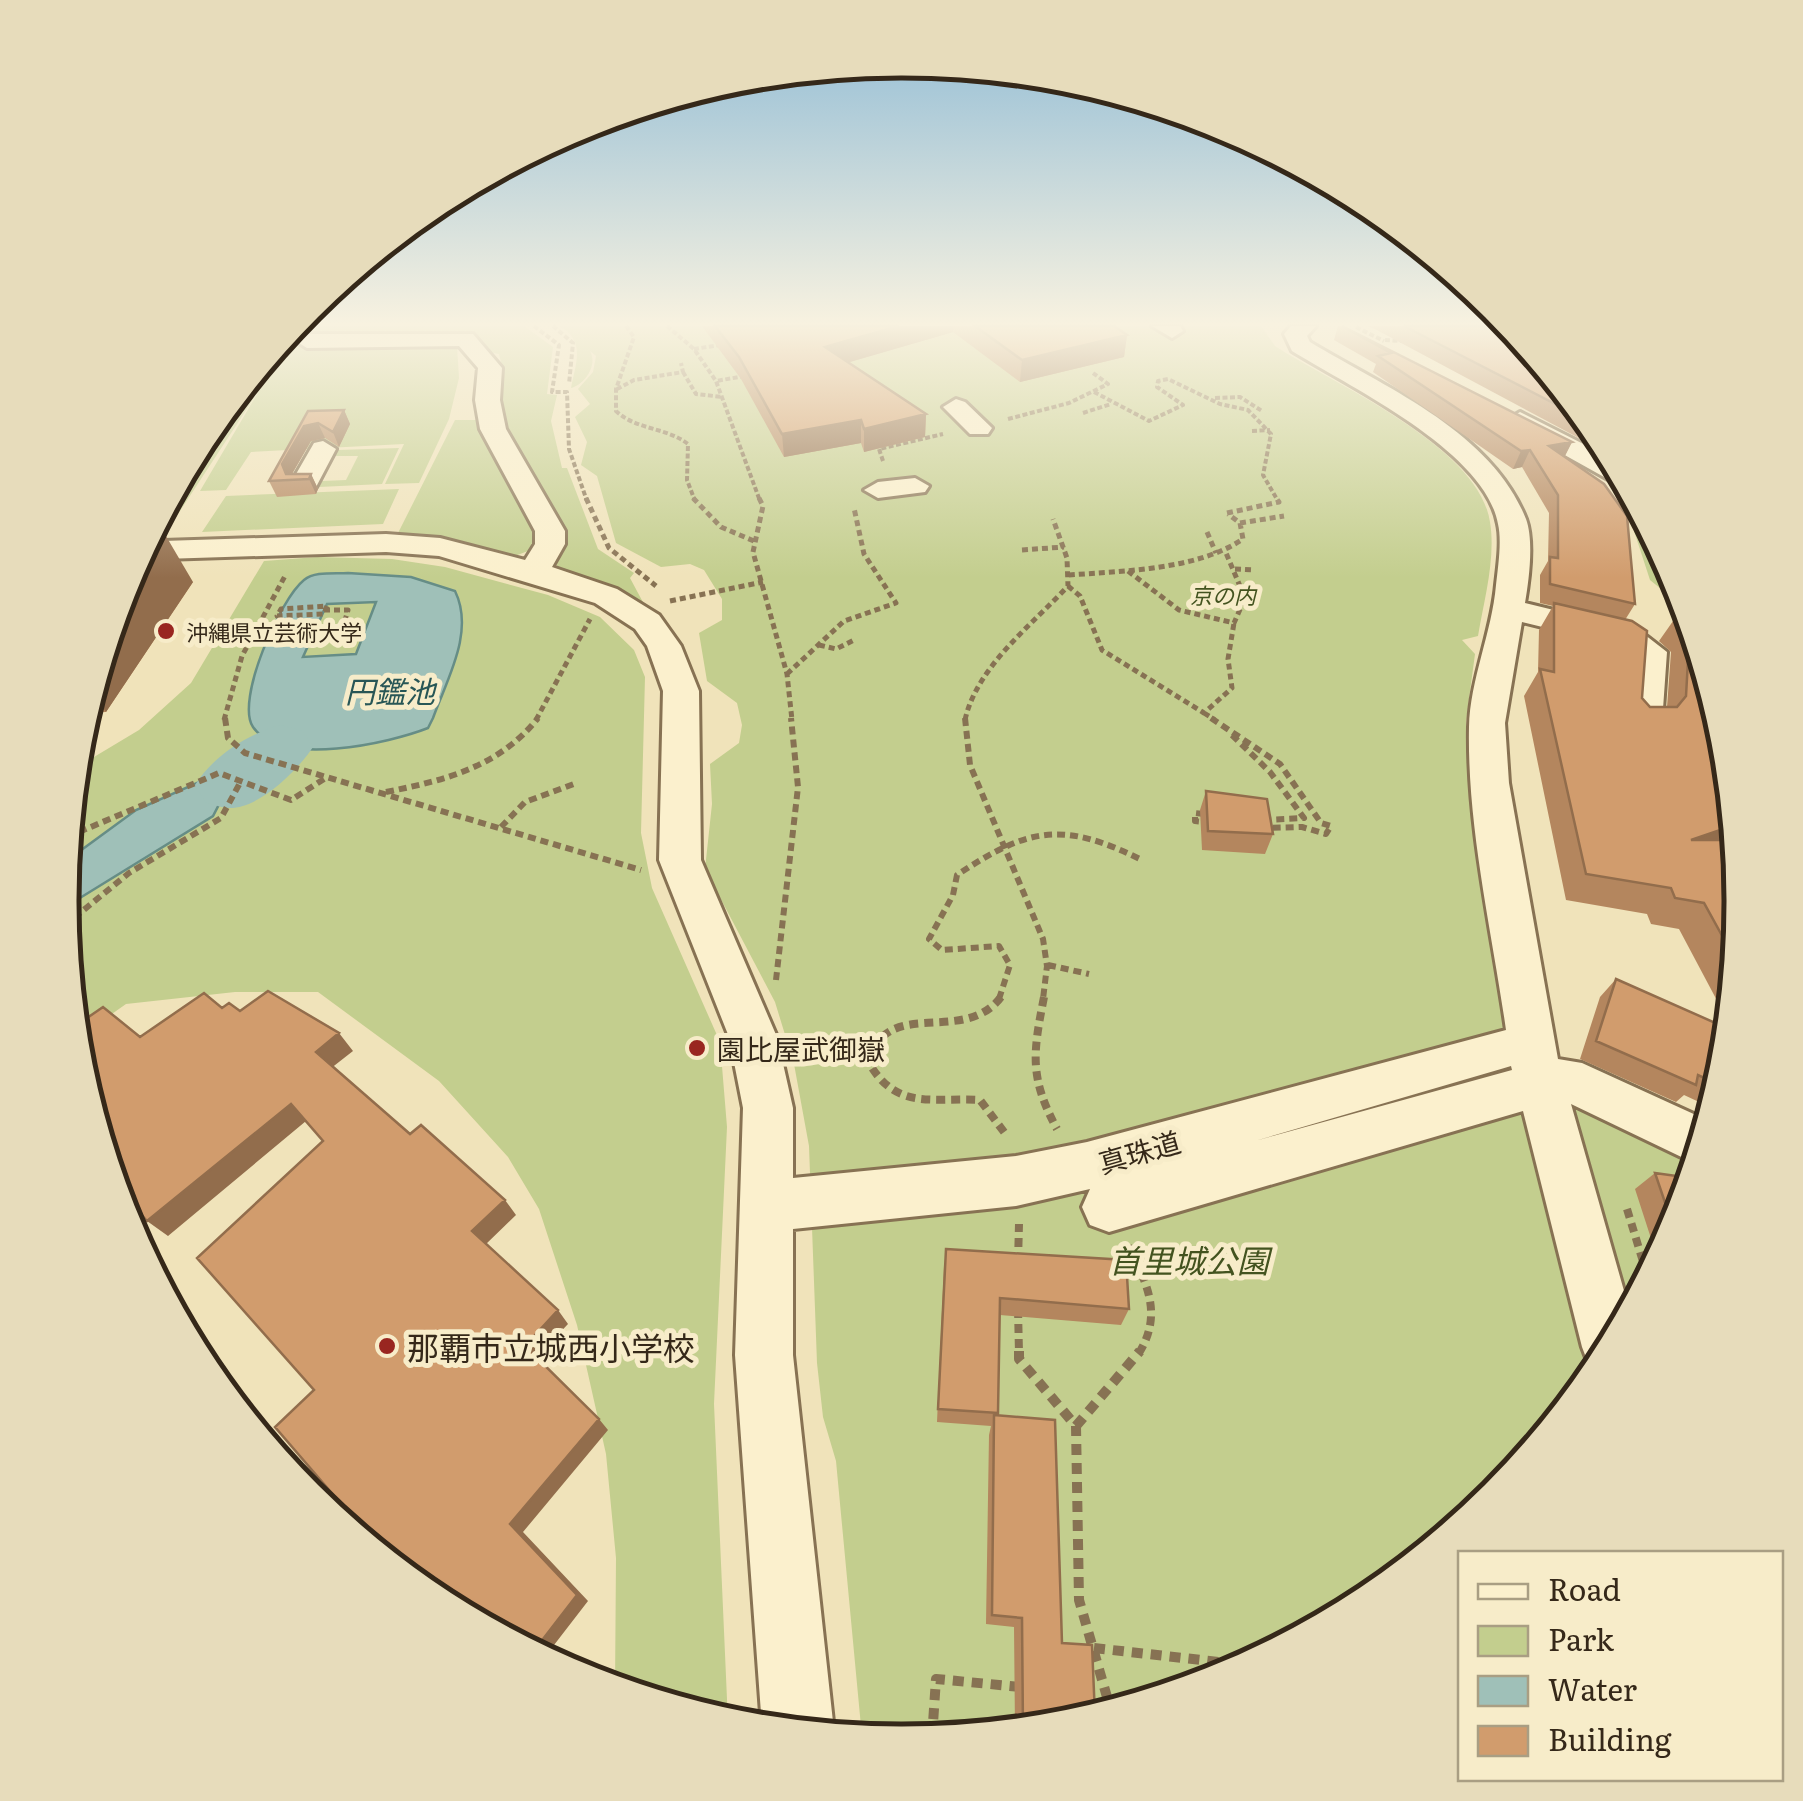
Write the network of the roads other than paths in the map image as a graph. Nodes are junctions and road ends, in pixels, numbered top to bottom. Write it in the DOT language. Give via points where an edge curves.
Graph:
graph roads {
  1 [pos="489,410"];
  2 [pos="959,410"];
  3 [pos="1403,410"];
  4 [pos="1501,410"];
  5 [pos="489,414"];
  6 [pos="456,415"];
  7 [pos="978,427"];
  8 [pos="1597,461"];
  9 [pos="883,476"];
  10 [pos="915,486"];
  11 [pos="163,550"];
  12 [pos="534,571"];
  13 [pos="1508,609"];
  14 [pos="1644,723"];
  15 [pos="1501,1049"];
  16 [pos="1552,1081"];
  17 [pos="1689,1138"];
  18 [pos="1098,1186"];
  19 [pos="768,1206"];
  20 [pos="1607,1324"];
  21 [pos="797,1716"];
  1 -- 5 [label="street"];
  2 -- 7 [label="street"];
  3 -- 13 [label="street" via="1492,482 1513,522"];
  4 -- 8 [label="street"];
  5 -- 6 [label="street"];
  5 -- 12 [label="street" via="550,531"];
  9 -- 10 [label="street"];
  11 -- 12 [label="street" via="406,543"];
  12 -- 19 [label="street" via="634,612 657,634 676,674 680,860 753,1037 768,1108"];
  13 -- 14 [label="street" via="1628,638 1650,652"];
  13 -- 16 [label="street" via="1487,750"];
  15 -- 18 [label="street, 真珠道"];
  16 -- 17 [label="street"];
  16 -- 18 [label="street"];
  16 -- 20 [label="street"];
  18 -- 19 [label="street, 真珠道" via="1016,1181"];
  19 -- 21 [label="street" via="764,1355"];
}
